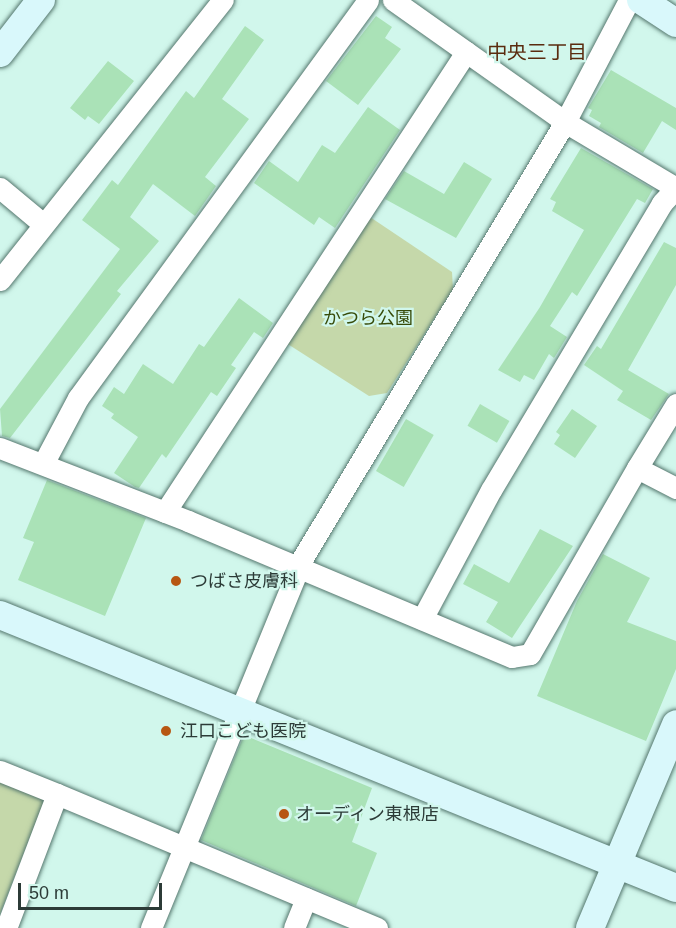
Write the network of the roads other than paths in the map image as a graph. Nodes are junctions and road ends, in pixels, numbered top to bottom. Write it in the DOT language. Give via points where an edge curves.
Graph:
graph roads {
  1 [pos="41,0"];
  2 [pos="223,0"];
  3 [pos="368,0"];
  4 [pos="393,0"];
  5 [pos="629,0"];
  6 [pos="641,0"];
  7 [pos="676,23"];
  8 [pos="0,52"];
  9 [pos="466,52"];
  10 [pos="565,122"];
  11 [pos="0,188"];
  12 [pos="676,188"];
  13 [pos="43,224"];
  14 [pos="0,280"];
  15 [pos="676,404"];
  16 [pos="0,448"];
  17 [pos="43,464"];
  18 [pos="637,468"];
  19 [pos="676,488"];
  20 [pos="165,512"];
  21 [pos="298,570"];
  22 [pos="0,615"];
  23 [pos="422,619"];
  24 [pos="240,710"];
  25 [pos="676,724"];
  26 [pos="0,771"];
  27 [pos="57,794"];
  28 [pos="184,847"];
  29 [pos="614,863"];
  30 [pos="676,888"];
  31 [pos="306,898"];
  32 [pos="6,928"];
  33 [pos="151,928"];
  34 [pos="294,928"];
  35 [pos="377,928"];
  36 [pos="590,928"];
  1 -- 8 [label="street"];
  2 -- 13 [label="street"];
  3 -- 17 [label="street" via="78,398"];
  4 -- 9 [label="street"];
  5 -- 10 [label="street"];
  6 -- 7 [label="street"];
  9 -- 10 [label="street"];
  9 -- 20 [label="street"];
  10 -- 12 [label="street"];
  10 -- 21 [label="street"];
  11 -- 13 [label="street"];
  12 -- 23 [label="street" via="662,203 491,490"];
  13 -- 14 [label="street"];
  15 -- 18 [label="street"];
  16 -- 17 [label="street"];
  17 -- 20 [label="street"];
  18 -- 19 [label="street"];
  18 -- 23 [label="street" via="530,654 512,657"];
  20 -- 21 [label="street"];
  21 -- 23 [label="street"];
  21 -- 24 [label="street"];
  22 -- 24 [label="street"];
  24 -- 28 [label="street"];
  24 -- 29 [label="street"];
  25 -- 29 [label="street"];
  26 -- 27 [label="street"];
  27 -- 28 [label="street"];
  27 -- 32 [label="street"];
  28 -- 31 [label="street"];
  28 -- 33 [label="street"];
  29 -- 30 [label="street"];
  29 -- 36 [label="street"];
  31 -- 34 [label="street"];
  31 -- 35 [label="street"];
}
